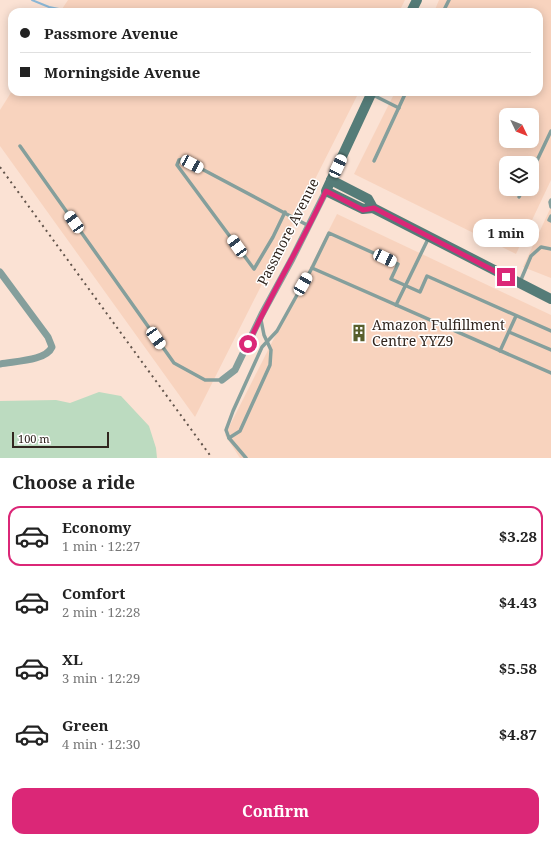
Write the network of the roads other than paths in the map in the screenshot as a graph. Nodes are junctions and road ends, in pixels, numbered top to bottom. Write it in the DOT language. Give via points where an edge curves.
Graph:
graph roads {
  1 [pos="371,96"];
  2 [pos="377,96"];
  3 [pos="404,96"];
  4 [pos="399,108"];
  5 [pos="551,131"];
  6 [pos="20,146"];
  7 [pos="539,156"];
  8 [pos="374,161"];
  9 [pos="331,180"];
  10 [pos="326,191"];
  11 [pos="551,200"];
  12 [pos="551,207"];
  13 [pos="374,208"];
  14 [pos="284,212"];
  15 [pos="551,216"];
  16 [pos="551,221"];
  17 [pos="309,226"];
  18 [pos="429,236"];
  19 [pos="551,249"];
  20 [pos="312,268"];
  21 [pos="0,272"];
  22 [pos="3,283"];
  23 [pos="519,283"];
  24 [pos="405,286"];
  25 [pos="551,299"];
  26 [pos="396,304"];
  27 [pos="516,316"];
  28 [pos="260,317"];
  29 [pos="551,331"];
  30 [pos="509,332"];
  31 [pos="268,342"];
  32 [pos="551,350"];
  33 [pos="500,351"];
  34 [pos="0,364"];
  35 [pos="551,373"];
  36 [pos="222,380"];
  37 [pos="229,438"];
  38 [pos="246,458"];
  1 -- 9 [label="main road, Passmore Avenue"];
  2 -- 4 [label="lane"];
  3 -- 4 [label="lane"];
  4 -- 8 [label="lane"];
  5 -- 7 [label="lane"];
  6 -- 36 [label="lane" via="174,363 205,380"];
  9 -- 10 [label="main road, Passmore Avenue"];
  9 -- 13 [label="main road" via="368,199"];
  10 -- 13 [label="main road" via="363,210"];
  10 -- 17 [label="street, Passmore Avenue"];
  11 -- 12 [label="lane"];
  13 -- 18 [label="main road"];
  14 -- 14 [label="lane" via="183,159 179,160 177,165 254,270"];
  14 -- 17 [label="lane"];
  15 -- 16 [label="lane"];
  17 -- 28 [label="street, Passmore Avenue"];
  18 -- 23 [label="main road"];
  18 -- 24 [label="lane"];
  19 -- 23 [label="lane" via="541,247 531,256"];
  20 -- 24 [label="lane" via="329,232 398,264 391,280"];
  20 -- 26 [label="lane"];
  20 -- 31 [label="lane"];
  21 -- 22 [label="street"];
  22 -- 34 [label="street" via="45,334 52,347 47,354 40,357"];
  23 -- 25 [label="main road"];
  24 -- 26 [label="lane"];
  24 -- 27 [label="lane" via="420,292 427,276"];
  26 -- 33 [label="lane"];
  27 -- 29 [label="lane"];
  27 -- 30 [label="lane"];
  28 -- 31 [label="lane"];
  28 -- 36 [label="street, Passmore Avenue" via="235,370"];
  30 -- 32 [label="lane"];
  30 -- 33 [label="lane"];
  31 -- 37 [label="lane" via="262,347 233,411 226,430"];
  31 -- 37 [label="lane" via="271,350 270,365 240,431"];
  33 -- 35 [label="lane"];
  37 -- 38 [label="lane"];
}
